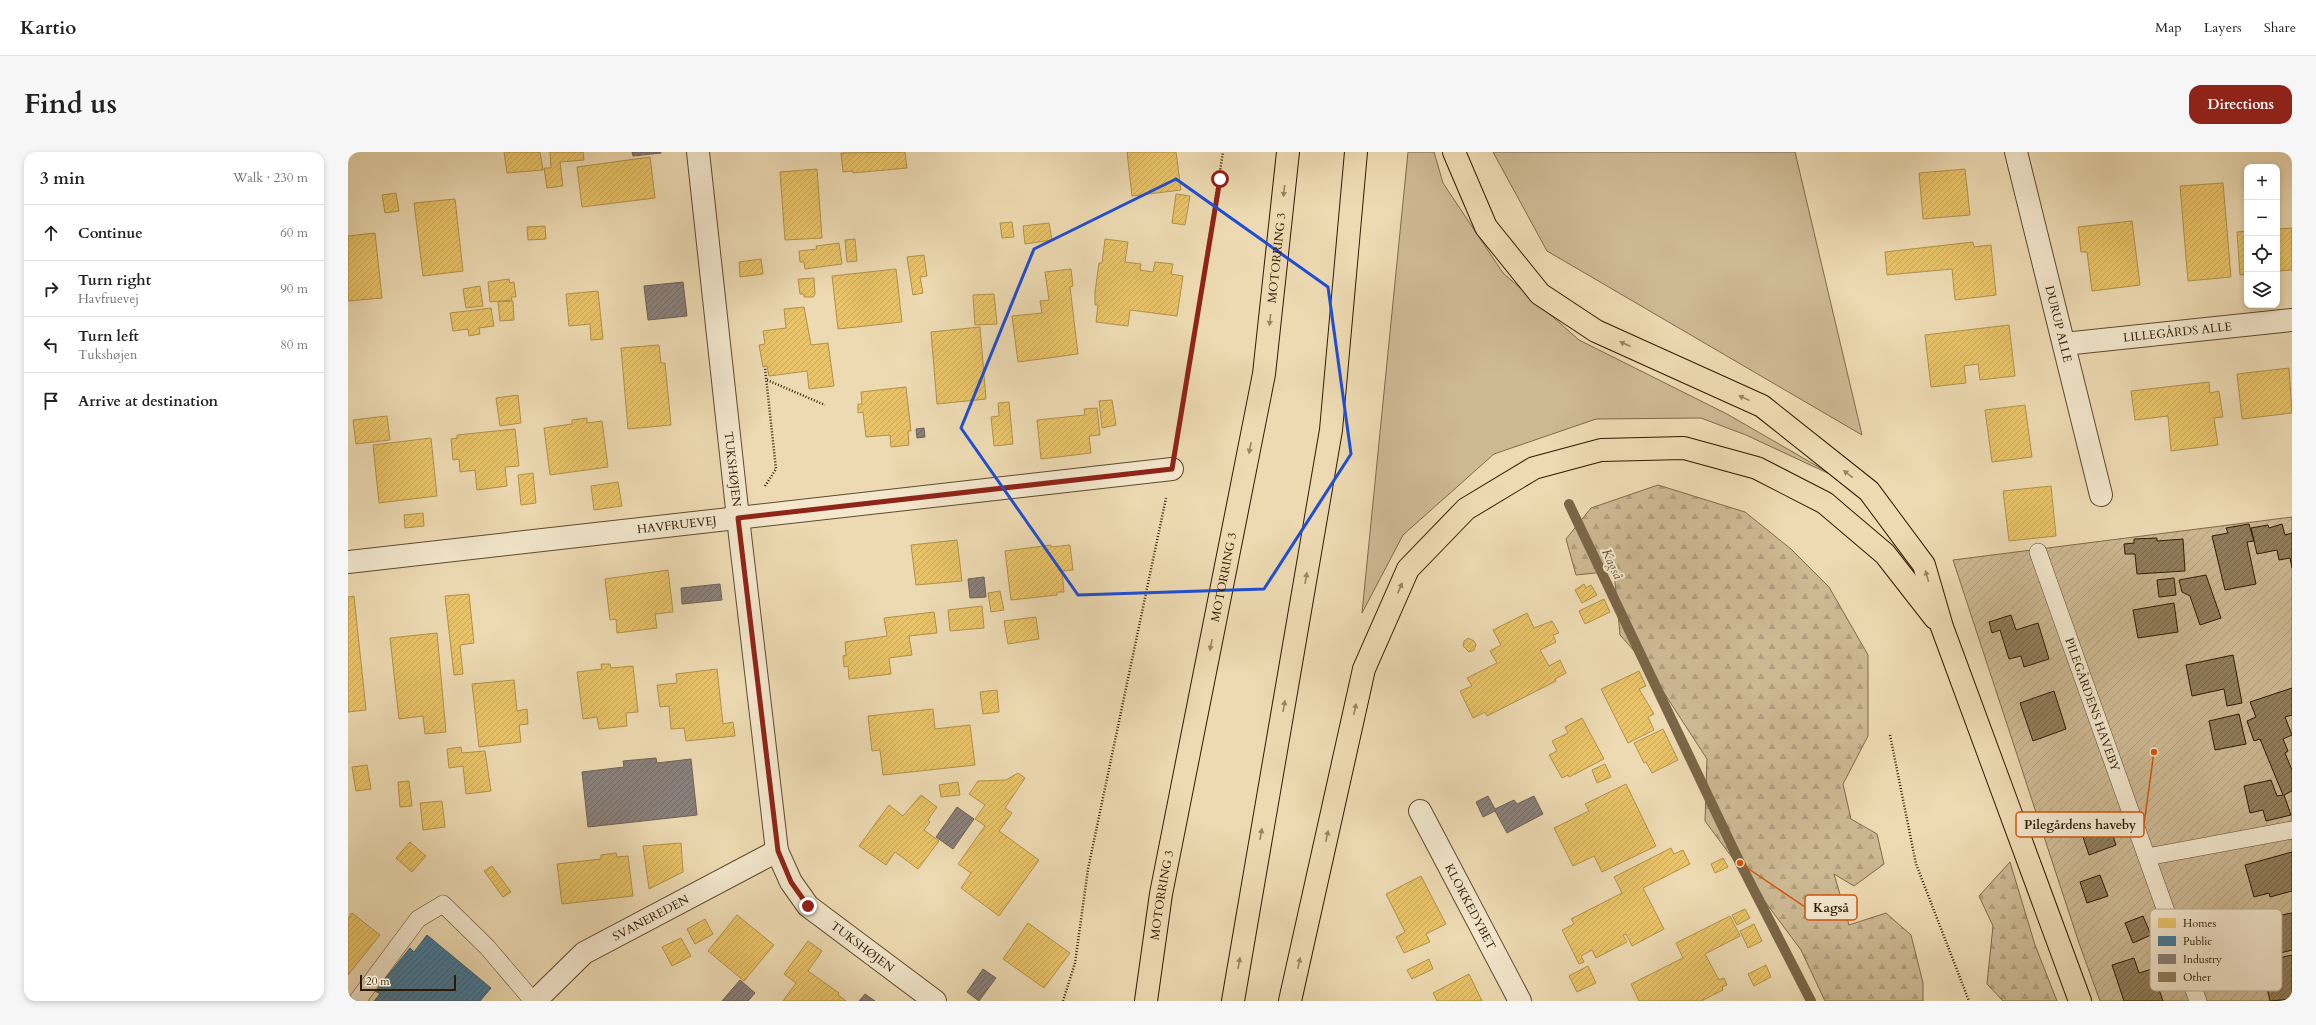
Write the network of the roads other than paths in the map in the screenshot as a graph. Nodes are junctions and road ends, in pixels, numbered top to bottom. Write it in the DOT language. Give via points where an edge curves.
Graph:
graph roads {
  1 [pos="698,152"];
  2 [pos="1288,152"];
  3 [pos="1356,152"];
  4 [pos="1454,152"];
  5 [pos="2016,152"];
  6 [pos="2292,320"];
  7 [pos="2064,344"];
  8 [pos="1172,469"];
  9 [pos="2101,495"];
  10 [pos="738,518"];
  11 [pos="2038,552"];
  12 [pos="348,562"];
  13 [pos="1942,627"];
  14 [pos="1420,811"];
  15 [pos="2292,830"];
  16 [pos="778,851"];
  17 [pos="2147,857"];
  18 [pos="1161,894"];
  19 [pos="2165,909"];
  20 [pos="2194,991"];
  21 [pos="357,1001"];
  22 [pos="534,1001"];
  23 [pos="935,1001"];
  24 [pos="1135,1001"];
  25 [pos="1146,1001"];
  26 [pos="1233,1001"];
  27 [pos="1290,1001"];
  28 [pos="1520,1001"];
  29 [pos="2080,1001"];
  30 [pos="2198,1001"];
  1 -- 10 [label="street, TUKSHØJEN"];
  2 -- 18 [label="highway, MOTORRING 3, one-way" via="1264,374"];
  26 -- 3 [label="highway, one-way" via="1331,430"];
  13 -- 4 [label="highway, one-way" via="1924,565 1869,491 1762,406 1596,331 1540,294 1486,227"];
  5 -- 7 [label="street, DURUP ALLE"];
  6 -- 7 [label="street, LILLEGÅRDS ALLE"];
  7 -- 9 [label="street, DURUP ALLE"];
  8 -- 10 [label="street, HAVFRUEVEJ"];
  10 -- 12 [label="street, HAVFRUEVEJ"];
  10 -- 16 [label="street, TUKSHØJEN"];
  11 -- 17 [label="lane, PILEGÅRDENS HAVEBY"];
  27 -- 13 [label="highway, one-way" via="1364,670 1408,569 1466,509 1534,468 1601,450 1684,448 1757,468 1825,503 1885,554"];
  13 -- 29 [label="highway"];
  14 -- 28 [label="street, KLOKKEDYBET"];
  15 -- 17 [label="lane"];
  16 -- 22 [label="street, SVANEREDEN" via="584,953"];
  16 -- 23 [label="street, TUKSHØJEN" via="791,882 808,906"];
  17 -- 19 [label="lane, PILEGÅRDENS HAVEBY"];
  18 -- 24 [label="highway"];
  18 -- 25 [label="highway, MOTORRING 3"];
  20 -- 30 [label="lane, PILEGÅRDENS HAVEBY"];
  21 -- 22 [label="lane" via="418,919 442,904 487,947"];
}
